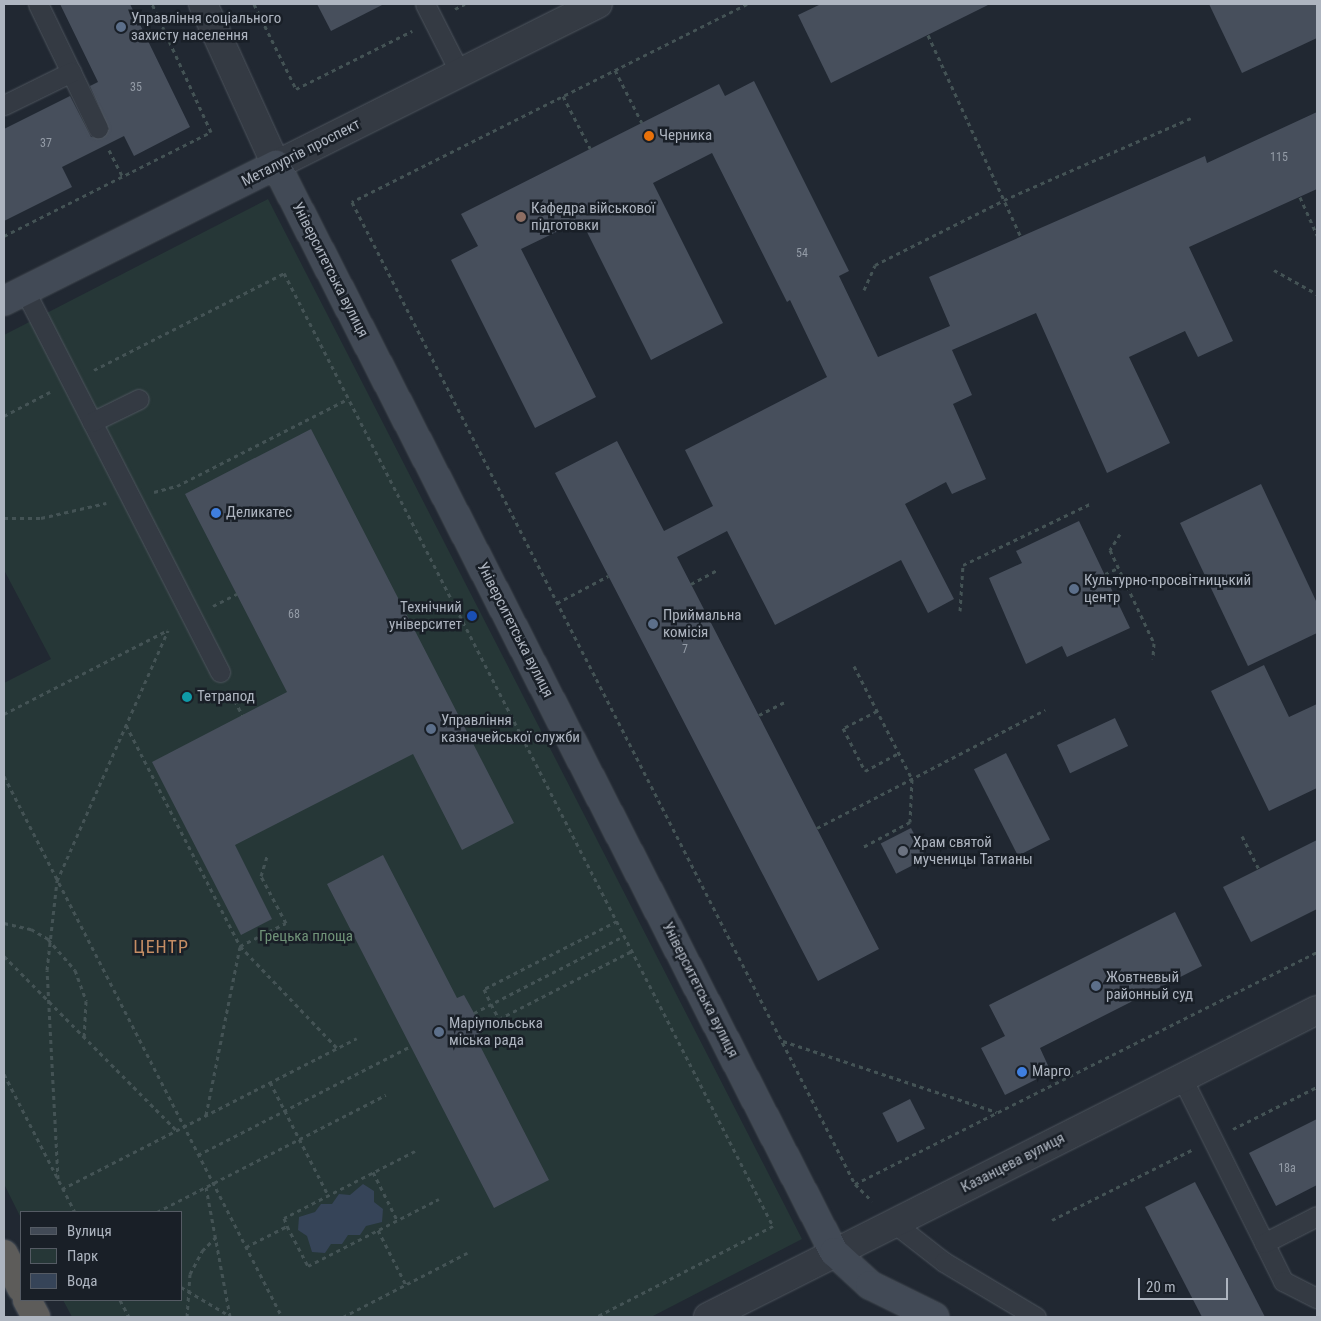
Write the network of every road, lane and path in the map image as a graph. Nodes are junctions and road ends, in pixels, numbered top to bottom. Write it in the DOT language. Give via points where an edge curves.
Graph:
graph roads {
  1 [pos="38,4"];
  2 [pos="152,4"];
  3 [pos="203,4"];
  4 [pos="254,4"];
  5 [pos="465,4"];
  6 [pos="598,4"];
  7 [pos="747,4"];
  8 [pos="429,12"];
  9 [pos="928,35"];
  10 [pos="615,70"];
  11 [pos="71,72"];
  12 [pos="460,73"];
  13 [pos="564,96"];
  14 [pos="4,106"];
  15 [pos="1191,118"];
  16 [pos="642,123"];
  17 [pos="98,128"];
  18 [pos="107,145"];
  19 [pos="590,148"];
  20 [pos="276,165"];
  21 [pos="122,176"];
  22 [pos="1300,197"];
  23 [pos="1004,200"];
  24 [pos="1317,235"];
  25 [pos="4,236"];
  26 [pos="1021,237"];
  27 [pos="1274,270"];
  28 [pos="864,290"];
  29 [pos="1317,294"];
  30 [pos="14,296"];
  31 [pos="71,382"];
  32 [pos="139,399"];
  33 [pos="348,399"];
  34 [pos="4,416"];
  35 [pos="92,422"];
  36 [pos="130,497"];
  37 [pos="1090,504"];
  38 [pos="4,518"];
  39 [pos="1120,534"];
  40 [pos="1118,568"];
  41 [pos="717,570"];
  42 [pos="1105,574"];
  43 [pos="608,576"];
  44 [pos="691,584"];
  45 [pos="237,594"];
  46 [pos="557,603"];
  47 [pos="960,611"];
  48 [pos="192,617"];
  49 [pos="168,630"];
  50 [pos="1153,659"];
  51 [pos="854,666"];
  52 [pos="220,672"];
  53 [pos="786,702"];
  54 [pos="1045,710"];
  55 [pos="877,711"];
  56 [pos="4,714"];
  57 [pos="758,715"];
  58 [pos="126,724"];
  59 [pos="899,753"];
  60 [pos="4,776"];
  61 [pos="912,779"];
  62 [pos="817,828"];
  63 [pos="1242,836"];
  64 [pos="861,848"];
  65 [pos="267,856"];
  66 [pos="1259,870"];
  67 [pos="57,881"];
  68 [pos="617,921"];
  69 [pos="4,923"];
  70 [pos="624,936"];
  71 [pos="48,939"];
  72 [pos="240,946"];
  73 [pos="632,951"];
  74 [pos="1317,952"];
  75 [pos="4,956"];
  76 [pos="47,1001"];
  77 [pos="491,1004"];
  78 [pos="1317,1010"];
  79 [pos="474,1013"];
  80 [pos="84,1037"];
  81 [pos="356,1038"];
  82 [pos="782,1041"];
  83 [pos="411,1046"];
  84 [pos="337,1048"];
  85 [pos="4,1074"];
  86 [pos="1182,1078"];
  87 [pos="270,1082"];
  88 [pos="1317,1087"];
  89 [pos="386,1095"];
  90 [pos="285,1110"];
  91 [pos="998,1112"];
  92 [pos="206,1115"];
  93 [pos="183,1126"];
  94 [pos="176,1130"];
  95 [pos="299,1139"];
  96 [pos="1213,1140"];
  97 [pos="414,1151"];
  98 [pos="198,1155"];
  99 [pos="373,1172"];
  100 [pos="58,1179"];
  101 [pos="213,1183"];
  102 [pos="206,1187"];
  103 [pos="62,1189"];
  104 [pos="328,1195"];
  105 [pos="439,1199"];
  106 [pos="74,1211"];
  107 [pos="158,1211"];
  108 [pos="1317,1216"];
  109 [pos="397,1220"];
  110 [pos="1052,1220"];
  111 [pos="894,1223"];
  112 [pos="287,1226"];
  113 [pos="378,1230"];
  114 [pos="217,1236"];
  115 [pos="1264,1243"];
  116 [pos="246,1247"];
  117 [pos="834,1252"];
  118 [pos="4,1254"];
  119 [pos="467,1254"];
  120 [pos="406,1284"];
  121 [pos="20,1286"];
  122 [pos="182,1287"];
  123 [pos="188,1289"];
  124 [pos="1317,1298"];
  125 [pos="28,1301"];
  126 [pos="121,1301"];
  127 [pos="36,1317"];
  128 [pos="129,1317"];
  129 [pos="187,1317"];
  130 [pos="230,1317"];
  131 [pos="282,1317"];
  132 [pos="343,1317"];
  133 [pos="596,1317"];
  134 [pos="708,1317"];
  135 [pos="935,1317"];
  136 [pos="1036,1317"];
  1 -- 11 [label="lane"];
  2 -- 21 [label="path" via="211,132"];
  3 -- 20 [label="street, Університетська вулиця"];
  4 -- 8 [label="path" via="296,89"];
  5 -- 8 [label="path"];
  6 -- 12 [label="street, Металургів проспект"];
  7 -- 10 [label="path"];
  8 -- 12 [label="lane"];
  9 -- 23 [label="path"];
  10 -- 13 [label="path"];
  10 -- 16 [label="path"];
  11 -- 14 [label="lane"];
  11 -- 17 [label="lane"];
  12 -- 20 [label="street, Металургів проспект"];
  13 -- 19 [label="path"];
  13 -- 46 [label="path" via="352,202"];
  15 -- 23 [label="path"];
  18 -- 21 [label="path"];
  20 -- 30 [label="main road, Металургів проспект"];
  20 -- 117 [label="main road, Університетська вулиця"];
  21 -- 25 [label="path"];
  22 -- 24 [label="path"];
  23 -- 26 [label="path"];
  23 -- 28 [label="path" via="875,265"];
  27 -- 29 [label="path"];
  30 -- 31 [label="lane"];
  31 -- 33 [label="path" via="284,274"];
  31 -- 34 [label="path"];
  31 -- 35 [label="lane"];
  32 -- 35 [label="lane"];
  33 -- 36 [label="path" via="177,486"];
  33 -- 68 [label="path"];
  35 -- 36 [label="lane"];
  36 -- 38 [label="path" via="40,518"];
  36 -- 48 [label="lane"];
  37 -- 47 [label="path" via="963,565"];
  39 -- 40 [label="path" via="1110,550"];
  40 -- 42 [label="path"];
  40 -- 50 [label="path" via="1154,643"];
  41 -- 44 [label="path"];
  43 -- 46 [label="path"];
  45 -- 48 [label="path"];
  46 -- 82 [label="path"];
  48 -- 49 [label="path"];
  48 -- 52 [label="lane"];
  49 -- 56 [label="path"];
  49 -- 58 [label="path"];
  51 -- 55 [label="path"];
  53 -- 57 [label="path"];
  54 -- 61 [label="path"];
  55 -- 59 [label="path"];
  55 -- 59 [label="path" via="843,728 865,771"];
  58 -- 67 [label="path"];
  58 -- 72 [label="path"];
  59 -- 61 [label="path"];
  60 -- 67 [label="path"];
  61 -- 62 [label="path"];
  61 -- 64 [label="path" via="910,822"];
  63 -- 66 [label="path"];
  65 -- 72 [label="path" via="261,876 286,923"];
  67 -- 71 [label="path"];
  67 -- 93 [label="path"];
  68 -- 70 [label="path"];
  68 -- 77 [label="path" via="484,989"];
  69 -- 71 [label="path" via="31,930"];
  70 -- 73 [label="path"];
  70 -- 77 [label="path"];
  71 -- 76 [label="path"];
  71 -- 80 [label="path" via="62,951 81,983 86,1001"];
  72 -- 84 [label="path"];
  72 -- 92 [label="path"];
  73 -- 77 [label="path" via="499,1019"];
  73 -- 133 [label="path" via="773,1226"];
  74 -- 91 [label="path"];
  75 -- 76 [label="path"];
  76 -- 80 [label="path"];
  76 -- 100 [label="path"];
  77 -- 79 [label="path"];
  78 -- 86 [label="street, Казанцева вулиця"];
  80 -- 94 [label="path"];
  81 -- 84 [label="path"];
  82 -- 91 [label="path"];
  82 -- 91 [label="path" via="855,1184"];
  83 -- 90 [label="path"];
  84 -- 87 [label="path"];
  85 -- 100 [label="path"];
  86 -- 96 [label="lane"];
  86 -- 111 [label="street, Казанцева вулиця"];
  87 -- 90 [label="path"];
  87 -- 92 [label="path"];
  88 -- 96 [label="path"];
  89 -- 95 [label="path"];
  90 -- 95 [label="path"];
  90 -- 98 [label="path"];
  92 -- 93 [label="path"];
  93 -- 94 [label="path"];
  93 -- 98 [label="path"];
  94 -- 103 [label="path"];
  95 -- 101 [label="path"];
  95 -- 104 [label="path"];
  96 -- 110 [label="path"];
  96 -- 115 [label="lane"];
  97 -- 99 [label="path"];
  98 -- 101 [label="path"];
  99 -- 104 [label="path"];
  99 -- 109 [label="path"];
  100 -- 103 [label="path"];
  101 -- 102 [label="path"];
  101 -- 116 [label="path"];
  102 -- 107 [label="path"];
  102 -- 114 [label="path"];
  103 -- 106 [label="path"];
  104 -- 112 [label="path" via="284,1218"];
  105 -- 109 [label="path"];
  108 -- 115 [label="lane"];
  109 -- 113 [label="path"];
  111 -- 117 [label="street, Казанцева вулиця"];
  111 -- 136 [label="lane" via="944,1262"];
  112 -- 113 [label="path" via="308,1266"];
  112 -- 116 [label="path"];
  113 -- 120 [label="path"];
  114 -- 123 [label="path" via="196,1260"];
  114 -- 130 [label="path"];
  115 -- 124 [label="lane" via="1283,1281"];
  116 -- 131 [label="path"];
  117 -- 134 [label="street, Казанцева вулиця"];
  117 -- 135 [label="main road" via="870,1285"];
  118 -- 121 [label="highway"];
  119 -- 120 [label="path"];
  120 -- 132 [label="path"];
  122 -- 123 [label="path"];
  123 -- 129 [label="path"];
  123 -- 130 [label="path"];
  125 -- 127 [label="highway"];
  126 -- 128 [label="path"];
}
